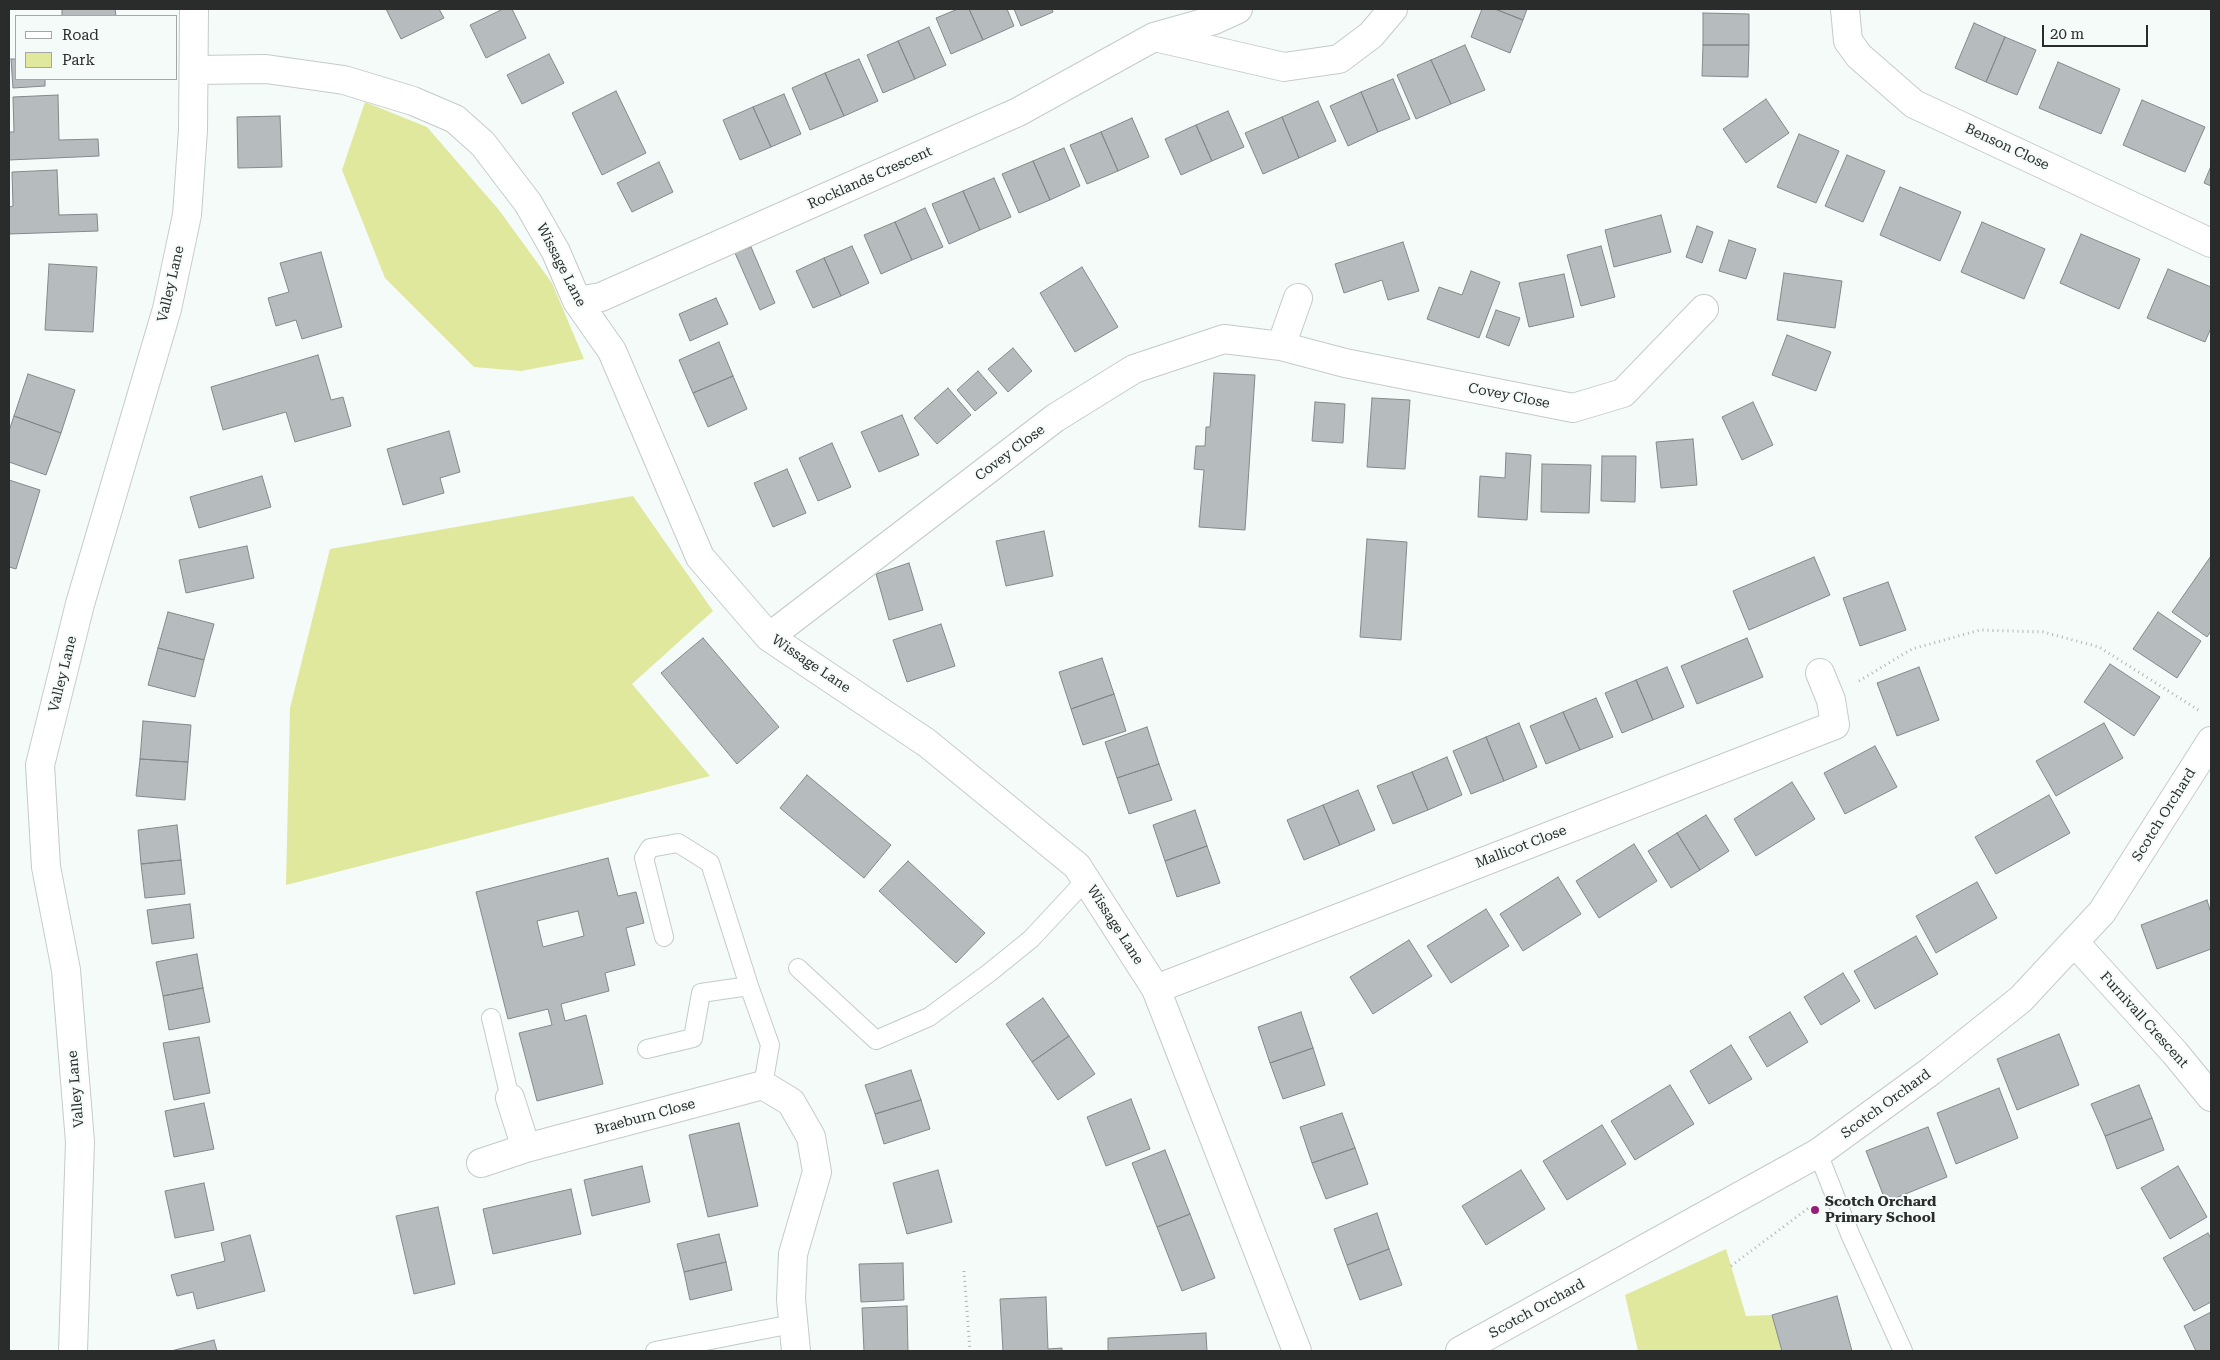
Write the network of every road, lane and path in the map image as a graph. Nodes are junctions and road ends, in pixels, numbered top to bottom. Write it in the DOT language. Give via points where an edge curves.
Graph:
graph roads {
  1 [pos="194,9"];
  2 [pos="1238,9"];
  3 [pos="1394,9"];
  4 [pos="1845,9"];
  5 [pos="1154,37"];
  6 [pos="195,70"];
  7 [pos="2211,242"];
  8 [pos="1298,298"];
  9 [pos="578,301"];
  10 [pos="1704,309"];
  11 [pos="1281,346"];
  12 [pos="770,637"];
  13 [pos="1820,673"];
  14 [pos="1831,700"];
  15 [pos="2203,713"];
  16 [pos="2211,741"];
  17 [pos="1086,880"];
  18 [pos="664,937"];
  19 [pos="2075,943"];
  20 [pos="798,968"];
  21 [pos="750,986"];
  22 [pos="1156,989"];
  23 [pos="491,1018"];
  24 [pos="647,1049"];
  25 [pos="763,1085"];
  26 [pos="2211,1097"];
  27 [pos="510,1098"];
  28 [pos="526,1148"];
  29 [pos="1818,1153"];
  30 [pos="482,1163"];
  31 [pos="1833,1191"];
  32 [pos="1730,1266"];
  33 [pos="964,1271"];
  34 [pos="792,1324"];
  35 [pos="73,1351"];
  36 [pos="655,1351"];
  37 [pos="796,1351"];
  38 [pos="970,1351"];
  39 [pos="1297,1351"];
  40 [pos="1460,1351"];
  41 [pos="1903,1351"];
  1 -- 6 [label="street, Valley Lane"];
  2 -- 5 [label="street, Rocklands Crescent" via="1214,20"];
  3 -- 5 [label="street" via="1372,35 1339,59 1284,67"];
  4 -- 7 [label="street, Benson Close" via="1848,41 1859,56 1914,104"];
  5 -- 9 [label="street, Rocklands Crescent" via="1018,112 601,297"];
  6 -- 9 [label="street, Wissage Lane" via="266,69 344,80 413,101 455,119 483,144 528,203 556,252"];
  6 -- 35 [label="street, Valley Lane" via="187,215 167,308 80,604 40,765 46,867 66,970 80,1142"];
  8 -- 11 [label="street"];
  9 -- 12 [label="street, Wissage Lane" via="612,352 700,557"];
  10 -- 11 [label="street, Covey Close" via="1623,393 1572,408 1345,363"];
  11 -- 12 [label="street, Covey Close" via="1224,339 1134,369 1055,418"];
  12 -- 17 [label="street, Wissage Lane" via="927,743 1077,866"];
  13 -- 14 [label="street, Mallicot Close"];
  14 -- 15 [label="path" via="1912,649 1980,630 2043,632 2099,647"];
  14 -- 22 [label="street, Mallicot Close" via="1836,725"];
  16 -- 19 [label="street, Scotch Orchard" via="2102,912"];
  17 -- 20 [label="lane" via="1031,939 990,974 929,1017 876,1040"];
  17 -- 22 [label="street, Wissage Lane"];
  18 -- 21 [label="lane" via="644,858 650,848 678,843 710,863"];
  19 -- 26 [label="street, Furnivall Crescent"];
  19 -- 29 [label="street, Scotch Orchard" via="2021,999 1931,1071"];
  21 -- 24 [label="lane" via="701,993 692,1038"];
  21 -- 25 [label="lane" via="770,1045"];
  22 -- 39 [label="street, Wissage Lane"];
  23 -- 27 [label="lane"];
  25 -- 28 [label="street, Braeburn Close"];
  25 -- 34 [label="street" via="791,1102 811,1136 818,1172 793,1254"];
  27 -- 28 [label="street"];
  28 -- 30 [label="street, Braeburn Close"];
  29 -- 31 [label="lane"];
  29 -- 40 [label="street, Scotch Orchard"];
  31 -- 32 [label="path"];
  31 -- 41 [label="lane"];
  33 -- 38 [label="path"];
  34 -- 36 [label="lane"];
  34 -- 37 [label="street"];
}
